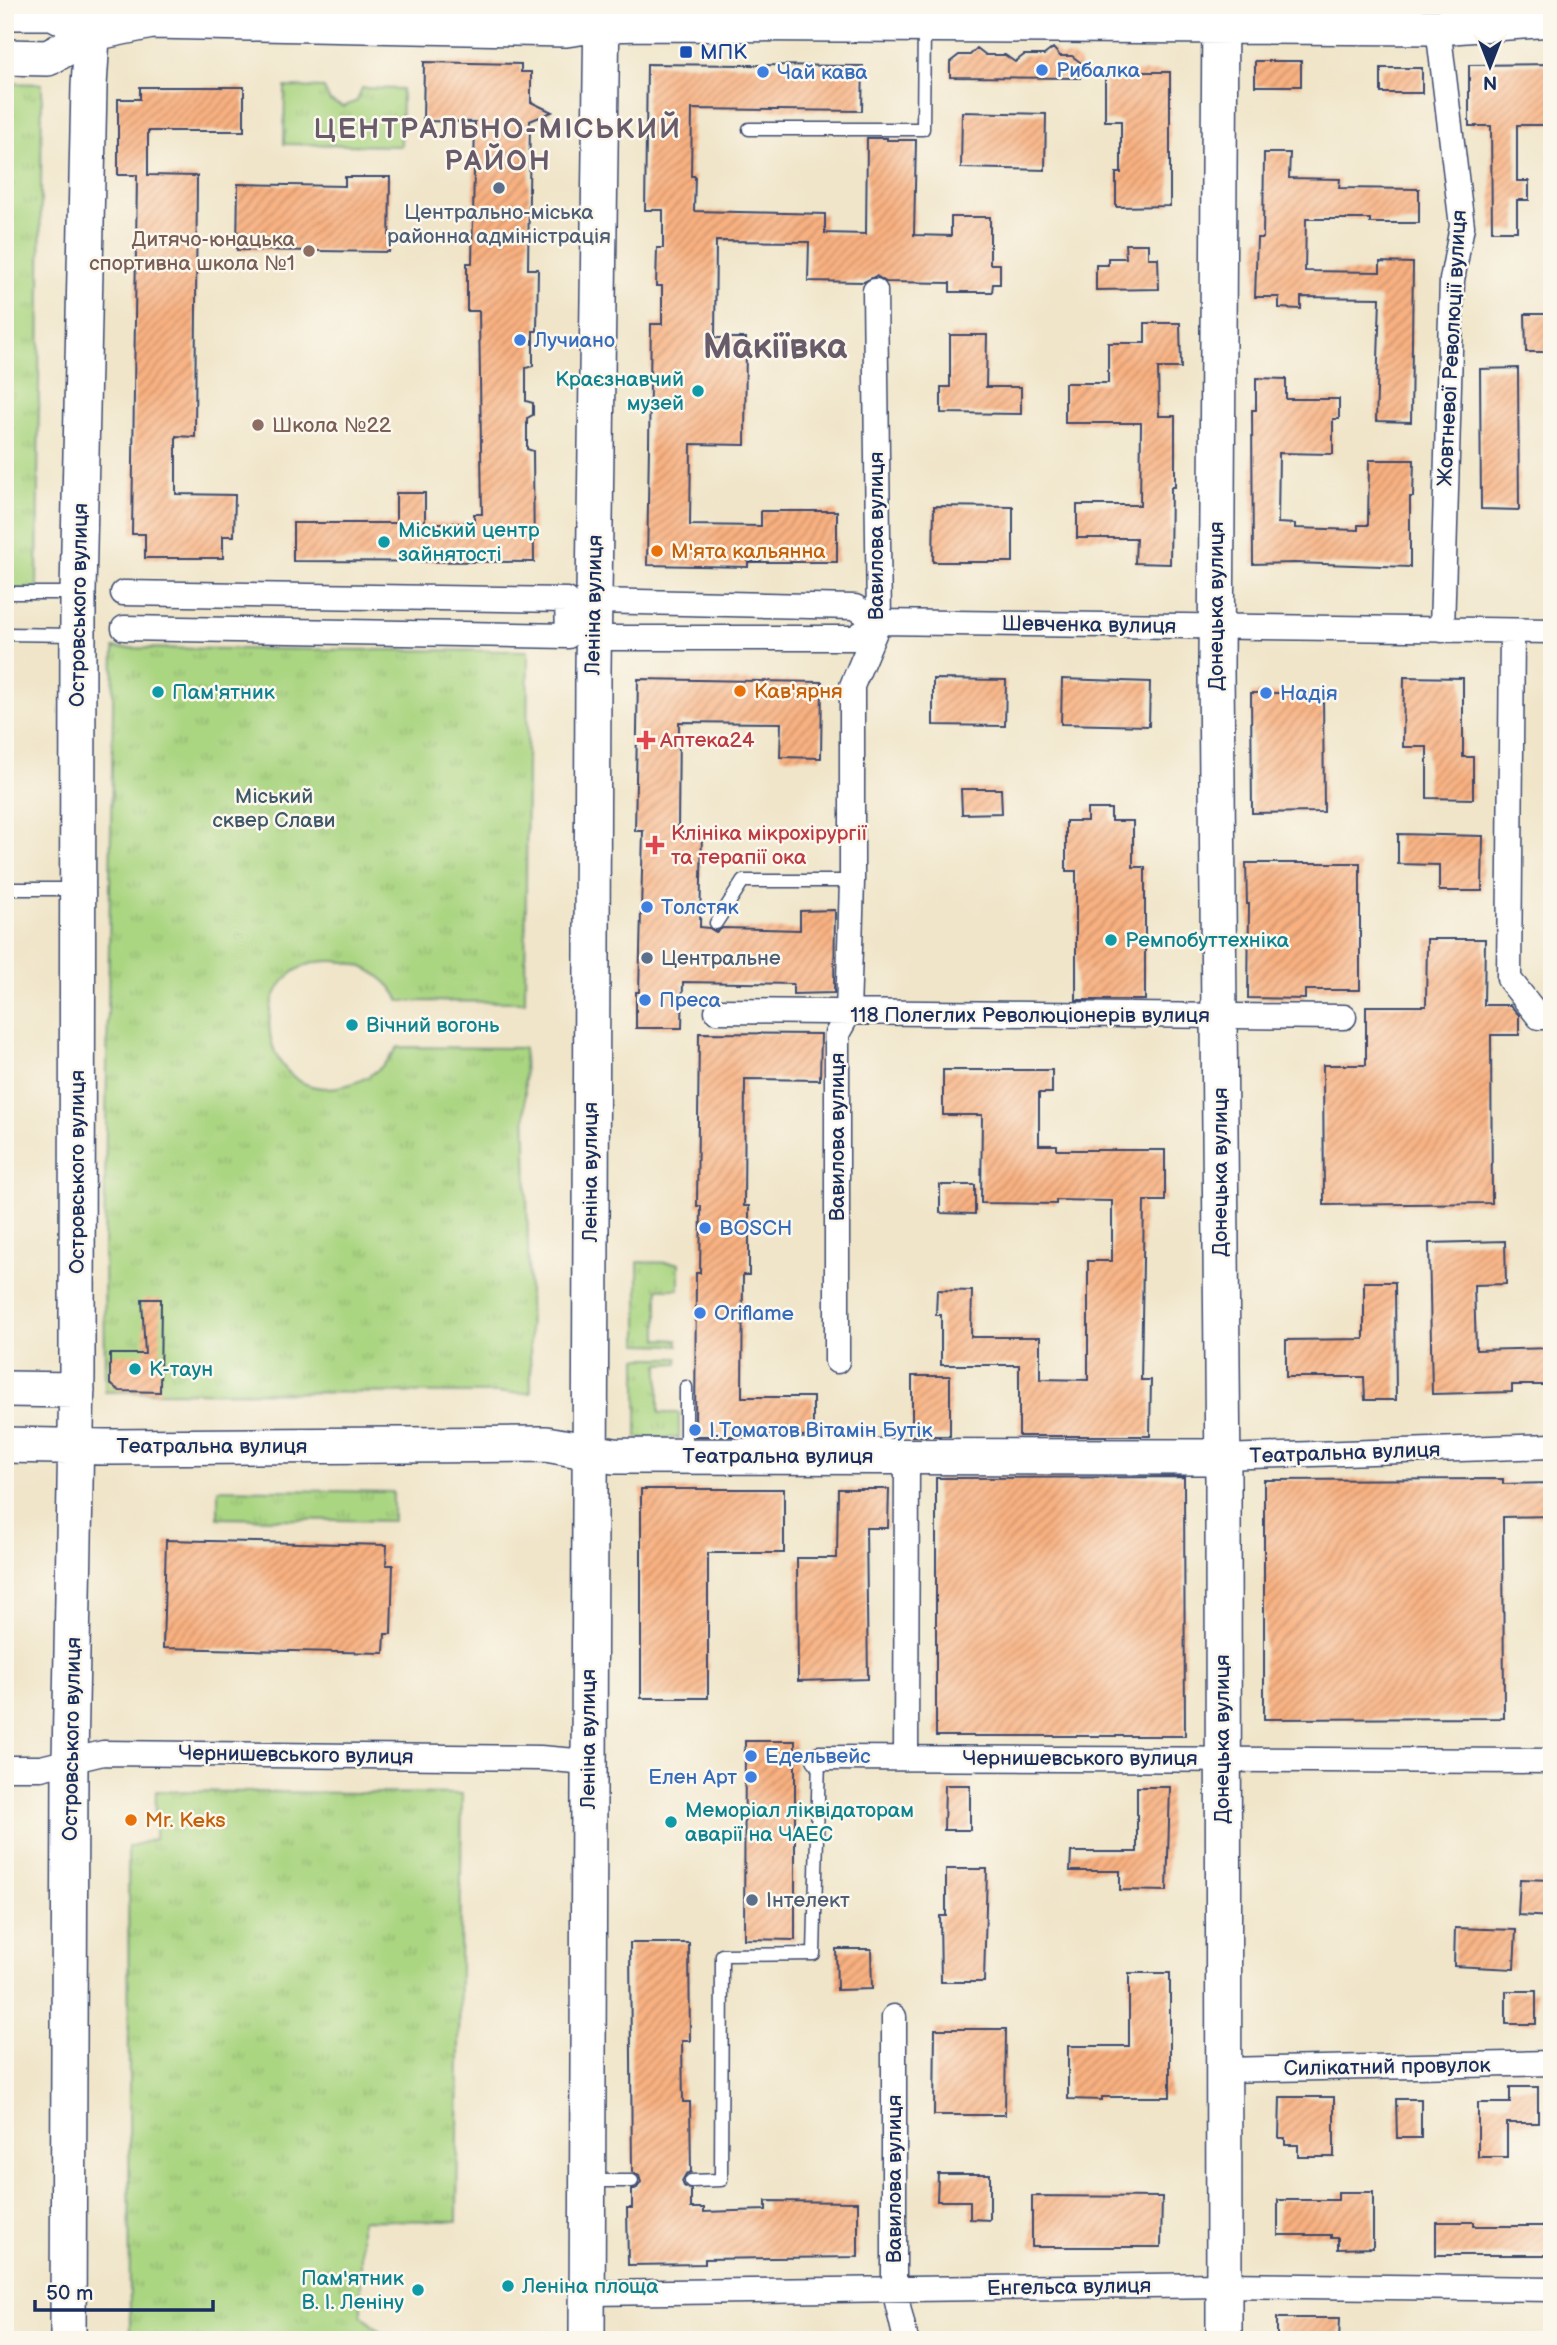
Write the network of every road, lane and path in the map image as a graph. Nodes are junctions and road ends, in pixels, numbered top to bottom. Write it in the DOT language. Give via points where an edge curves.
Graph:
graph roads {
  1 [pos="5,12"];
  2 [pos="602,15"];
  3 [pos="1219,16"];
  4 [pos="93,19"];
  5 [pos="1552,19"];
  6 [pos="924,25"];
  7 [pos="1438,27"];
  8 [pos="5,57"];
  9 [pos="749,129"];
  10 [pos="875,291"];
  11 [pos="5,593"];
  12 [pos="78,593"];
  13 [pos="123,593"];
  14 [pos="594,601"];
  15 [pos="879,622"];
  16 [pos="1216,626"];
  17 [pos="124,628"];
  18 [pos="1441,630"];
  19 [pos="1511,631"];
  20 [pos="1552,631"];
  21 [pos="5,634"];
  22 [pos="78,635"];
  23 [pos="593,638"];
  24 [pos="852,881"];
  25 [pos="5,889"];
  26 [pos="78,889"];
  27 [pos="716,923"];
  28 [pos="717,1011"];
  29 [pos="848,1014"];
  30 [pos="1219,1016"];
  31 [pos="1344,1017"];
  32 [pos="1552,1017"];
  33 [pos="837,1361"];
  34 [pos="686,1387"];
  35 [pos="5,1389"];
  36 [pos="77,1390"];
  37 [pos="5,1445"];
  38 [pos="1552,1446"];
  39 [pos="76,1447"];
  40 [pos="589,1451"];
  41 [pos="686,1456"];
  42 [pos="907,1456"];
  43 [pos="1222,1457"];
  44 [pos="819,1758"];
  45 [pos="906,1758"];
  46 [pos="1222,1758"];
  47 [pos="1552,1761"];
  48 [pos="70,1762"];
  49 [pos="588,1762"];
  50 [pos="5,1768"];
  51 [pos="894,2017"];
  52 [pos="1552,2063"];
  53 [pos="1222,2070"];
  54 [pos="587,2180"];
  55 [pos="632,2180"];
  56 [pos="691,2180"];
  57 [pos="1224,2285"];
  58 [pos="894,2289"];
  59 [pos="1552,2289"];
  60 [pos="587,2293"];
  61 [pos="68,2340"];
  62 [pos="587,2340"];
  63 [pos="906,2340"];
  64 [pos="1224,2340"];
  1 -- 4 [label="street" via="53,12"];
  2 -- 4 [label="street" via="550,29"];
  2 -- 6 [label="street"];
  2 -- 14 [label="street, Леніна вулиця"];
  3 -- 6 [label="street"];
  3 -- 7 [label="street"];
  3 -- 16 [label="street, Донецька вулиця"];
  4 -- 8 [label="street" via="48,58"];
  4 -- 12 [label="street, Островського вулиця"];
  5 -- 7 [label="street"];
  6 -- 9 [label="lane" via="923,129"];
  7 -- 18 [label="street, Жовтневої Революції вулиця" via="1462,226 1452,279"];
  10 -- 15 [label="street, Вавилова вулиця"];
  11 -- 12 [label="lane"];
  12 -- 22 [label="street, Островського вулиця"];
  13 -- 17 [label="street" via="567,600 568,636"];
  14 -- 15 [label="street, Шевченка вулиця" via="856,607"];
  14 -- 23 [label="street, Леніна вулиця"];
  15 -- 16 [label="street, Шевченка вулиця"];
  15 -- 23 [label="street, Шевченка вулиця" via="854,638"];
  15 -- 24 [label="street, Вавилова вулиця" via="852,686"];
  16 -- 18 [label="street, Шевченка вулиця"];
  16 -- 30 [label="street, Донецька вулиця"];
  18 -- 19 [label="street, Шевченка вулиця"];
  19 -- 20 [label="street, Шевченка вулиця"];
  19 -- 32 [label="street" via="1509,979 1539,1017"];
  21 -- 22 [label="lane"];
  22 -- 26 [label="street, Островського вулиця"];
  23 -- 40 [label="street, Леніна вулиця"];
  24 -- 27 [label="lane" via="743,881"];
  24 -- 29 [label="street, Вавилова вулиця"];
  25 -- 26 [label="lane"];
  26 -- 36 [label="street, Островського вулиця"];
  28 -- 29 [label="street, 118 Полеглих Революціонерів вулиця"];
  29 -- 30 [label="street, 118 Полеглих Революціонерів вулиця"];
  29 -- 33 [label="street, Вавилова вулиця" via="837,1034"];
  30 -- 31 [label="street, 118 Полеглих Революціонерів вулиця"];
  30 -- 43 [label="street, Донецька вулиця"];
  34 -- 41 [label="lane"];
  35 -- 36 [label="street"];
  36 -- 39 [label="street, Островського вулиця"];
  37 -- 39 [label="street, Театральна вулиця"];
  38 -- 43 [label="street, Театральна вулиця"];
  39 -- 40 [label="street, Театральна вулиця" via="546,1444"];
  39 -- 48 [label="street, Островського вулиця"];
  40 -- 41 [label="street, Театральна вулиця" via="614,1456"];
  40 -- 49 [label="street, Леніна вулиця"];
  41 -- 42 [label="street, Театральна вулиця"];
  42 -- 43 [label="street, Театральна вулиця"];
  42 -- 45 [label="street"];
  43 -- 46 [label="street, Донецька вулиця"];
  44 -- 45 [label="street, Чернишевського вулиця"];
  44 -- 56 [label="lane" via="814,1954 722,1955 721,2180"];
  45 -- 46 [label="street, Чернишевського вулиця"];
  46 -- 47 [label="street, Чернишевського вулиця"];
  46 -- 53 [label="street, Донецька вулиця"];
  48 -- 49 [label="street, Чернишевського вулиця" via="103,1753"];
  48 -- 50 [label="street, Чернишевського вулиця"];
  48 -- 61 [label="street, Островського вулиця"];
  49 -- 54 [label="street, Леніна вулиця"];
  51 -- 58 [label="street, Вавилова вулиця"];
  52 -- 53 [label="street, Силікатний провулок"];
  53 -- 57 [label="street, Донецька вулиця"];
  54 -- 55 [label="lane"];
  54 -- 60 [label="street, Леніна вулиця"];
  57 -- 58 [label="street, Енгельса вулиця"];
  57 -- 59 [label="street, Енгельса вулиця"];
  57 -- 64 [label="street, Донецька вулиця"];
  58 -- 60 [label="street, Енгельса вулиця"];
  58 -- 63 [label="street, Вавилова вулиця"];
  60 -- 62 [label="street, Леніна вулиця"];
}
